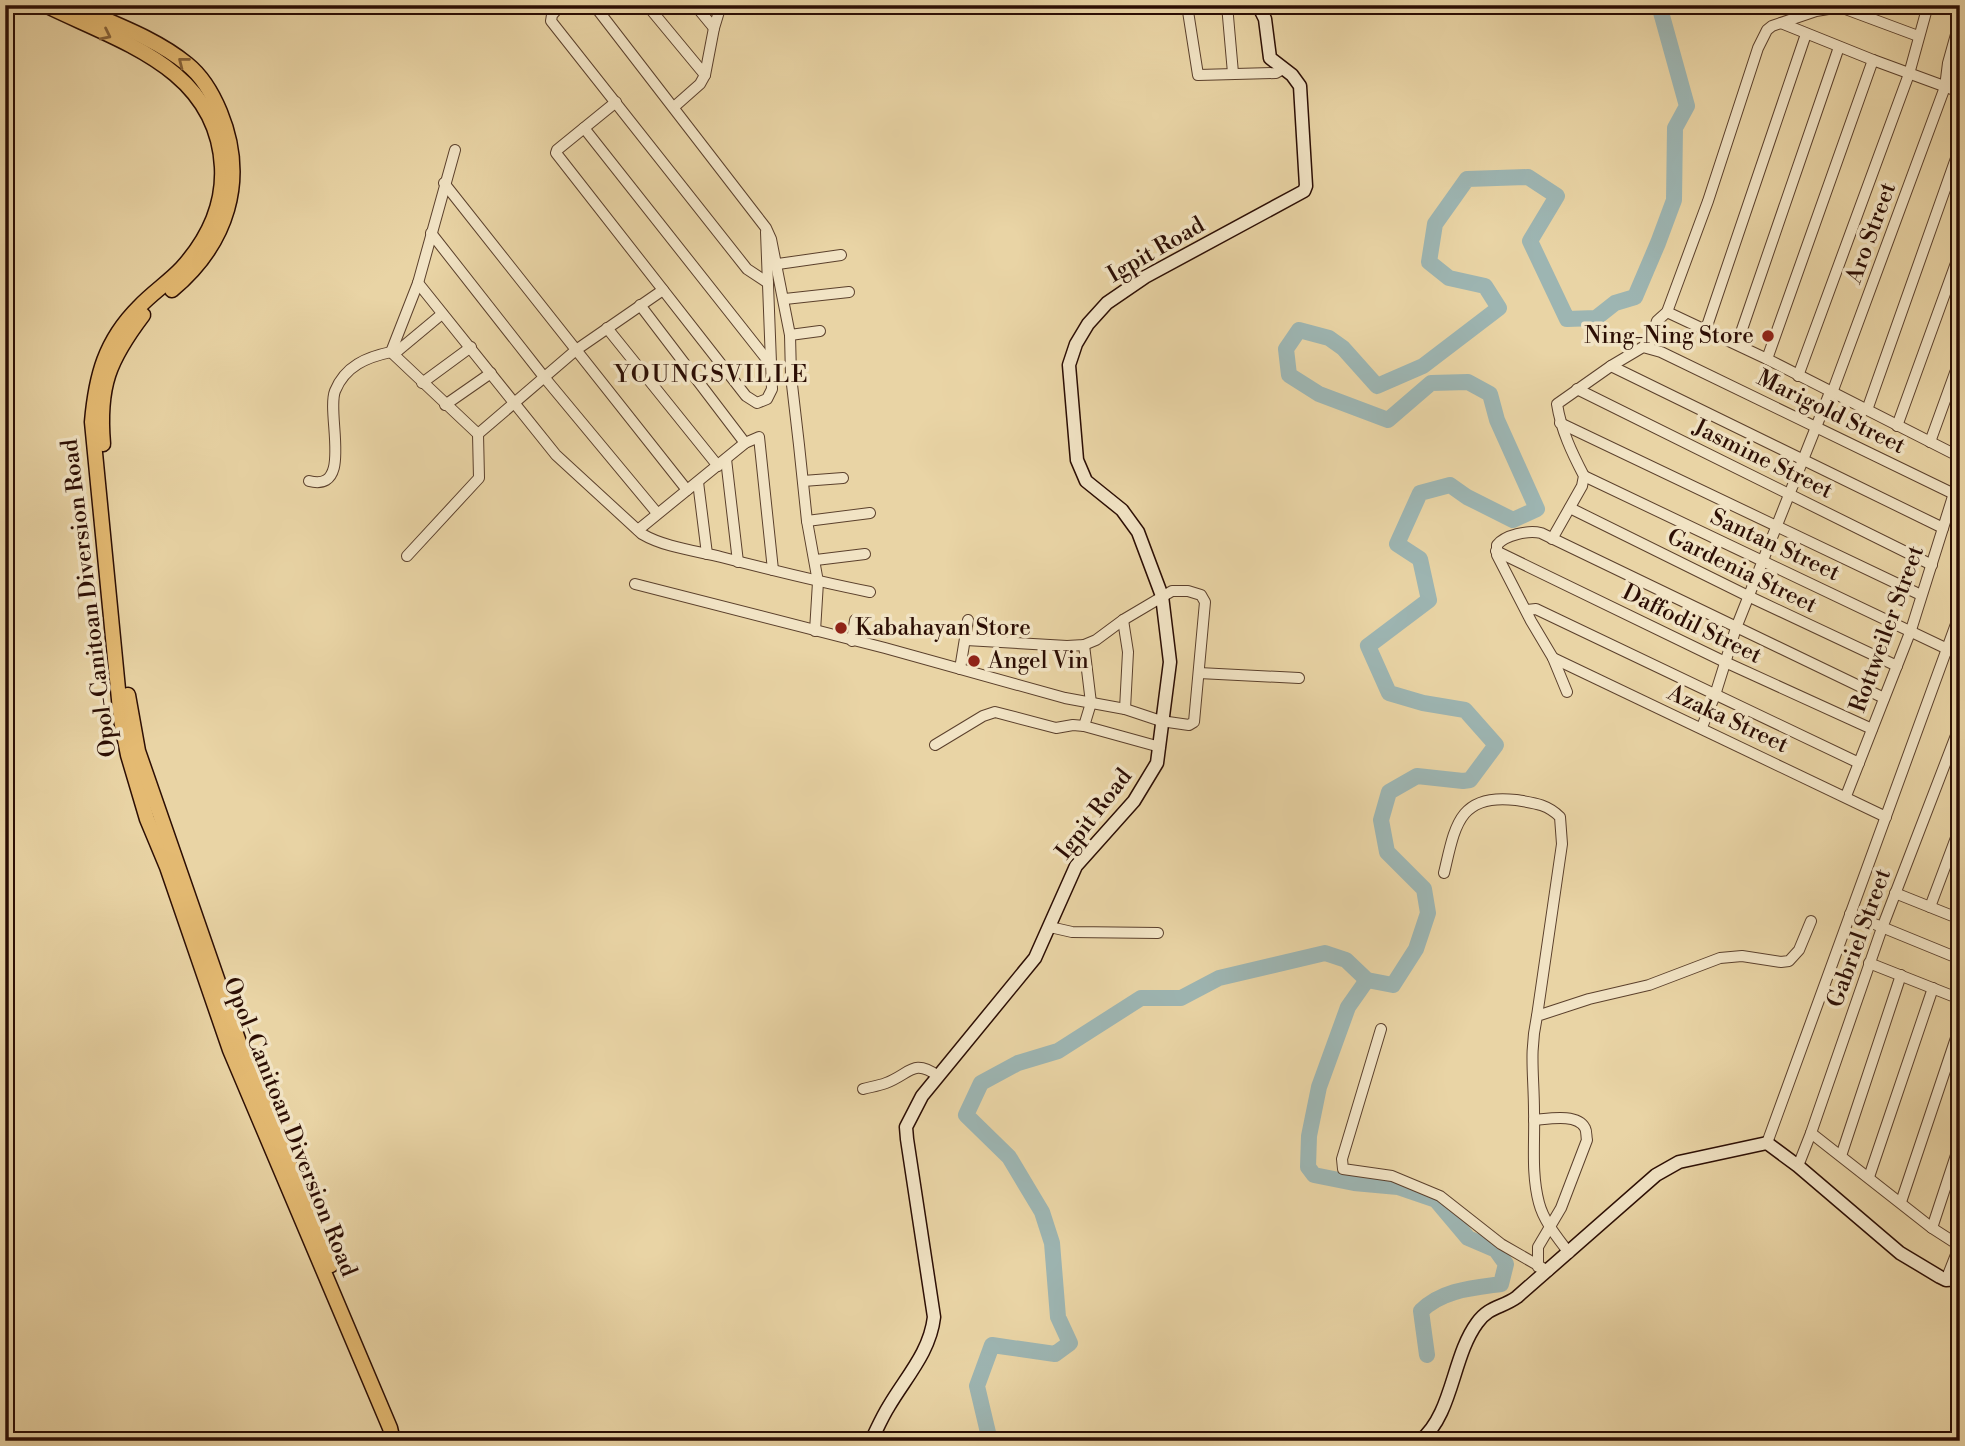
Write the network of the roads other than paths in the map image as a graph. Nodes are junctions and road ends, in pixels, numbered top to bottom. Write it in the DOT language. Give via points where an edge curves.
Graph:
graph roads {
  1 [pos="45,5"];
  2 [pos="72,5"];
  3 [pos="561,5"];
  4 [pos="594,5"];
  5 [pos="647,5"];
  6 [pos="695,5"];
  7 [pos="722,5"];
  8 [pos="1187,5"];
  9 [pos="1227,5"];
  10 [pos="1258,5"];
  11 [pos="1928,5"];
  12 [pos="1960,20"];
  13 [pos="1782,23"];
  14 [pos="714,28"];
  15 [pos="1806,34"];
  16 [pos="1918,36"];
  17 [pos="1839,47"];
  18 [pos="1873,60"];
  19 [pos="1283,69"];
  20 [pos="1233,73"];
  21 [pos="1909,74"];
  22 [pos="705,75"];
  23 [pos="1945,87"];
  24 [pos="1960,92"];
  25 [pos="616,102"];
  26 [pos="674,107"];
  27 [pos="584,128"];
  28 [pos="1960,147"];
  29 [pos="455,150"];
  30 [pos="444,183"];
  31 [pos="766,228"];
  32 [pos="431,233"];
  33 [pos="1960,252"];
  34 [pos="841,255"];
  35 [pos="778,264"];
  36 [pos="418,283"];
  37 [pos="768,283"];
  38 [pos="663,290"];
  39 [pos="849,292"];
  40 [pos="785,299"];
  41 [pos="640,305"];
  42 [pos="1667,312"];
  43 [pos="442,314"];
  44 [pos="607,328"];
  45 [pos="1706,329"];
  46 [pos="820,331"];
  47 [pos="790,335"];
  48 [pos="1737,344"];
  49 [pos="471,347"];
  50 [pos="1650,348"];
  51 [pos="576,350"];
  52 [pos="392,353"];
  53 [pos="1767,359"];
  54 [pos="1960,359"];
  55 [pos="772,366"];
  56 [pos="1611,366"];
  57 [pos="491,373"];
  58 [pos="1797,376"];
  59 [pos="544,377"];
  60 [pos="422,383"];
  61 [pos="1577,389"];
  62 [pos="1831,393"];
  63 [pos="515,403"];
  64 [pos="445,405"];
  65 [pos="1867,410"];
  66 [pos="1560,423"];
  67 [pos="1817,426"];
  68 [pos="1897,426"];
  69 [pos="478,434"];
  70 [pos="1930,442"];
  71 [pos="745,443"];
  72 [pos="1960,457"];
  73 [pos="1803,459"];
  74 [pos="722,463"];
  75 [pos="1960,474"];
  76 [pos="1584,476"];
  77 [pos="844,478"];
  78 [pos="309,481"];
  79 [pos="803,481"];
  80 [pos="698,482"];
  81 [pos="687,490"];
  82 [pos="1790,493"];
  83 [pos="1954,494"];
  84 [pos="1570,508"];
  85 [pos="657,513"];
  86 [pos="870,513"];
  87 [pos="807,521"];
  88 [pos="1777,526"];
  89 [pos="1943,528"];
  90 [pos="638,530"];
  91 [pos="1552,539"];
  92 [pos="1496,551"];
  93 [pos="707,554"];
  94 [pos="865,554"];
  95 [pos="407,556"];
  96 [pos="816,560"];
  97 [pos="1762,560"];
  98 [pos="738,562"];
  99 [pos="1932,565"];
  100 [pos="773,570"];
  101 [pos="818,582"];
  102 [pos="635,584"];
  103 [pos="870,592"];
  104 [pos="1921,595"];
  105 [pos="1162,596"];
  106 [pos="1748,596"];
  107 [pos="1527,610"];
  108 [pos="1960,613"];
  109 [pos="855,620"];
  110 [pos="968,620"];
  111 [pos="1123,620"];
  112 [pos="1736,628"];
  113 [pos="1911,630"];
  114 [pos="814,631"];
  115 [pos="966,640"];
  116 [pos="852,641"];
  117 [pos="1084,645"];
  118 [pos="1949,649"];
  119 [pos="1960,654"];
  120 [pos="1553,658"];
  121 [pos="1725,662"];
  122 [pos="1897,666"];
  123 [pos="961,669"];
  124 [pos="1199,673"];
  125 [pos="1299,678"];
  126 [pos="1567,692"];
  127 [pos="1714,695"];
  128 [pos="1884,698"];
  129 [pos="1091,703"];
  130 [pos="1125,709"];
  131 [pos="1161,721"];
  132 [pos="1960,725"];
  133 [pos="1084,726"];
  134 [pos="1702,727"];
  135 [pos="1872,729"];
  136 [pos="934,745"];
  137 [pos="1160,747"];
  138 [pos="1859,763"];
  139 [pos="1846,796"];
  140 [pos="1886,817"];
  141 [pos="1960,827"];
  142 [pos="1444,873"];
  143 [pos="1895,892"];
  144 [pos="1930,906"];
  145 [pos="1850,914"];
  146 [pos="1960,919"];
  147 [pos="1811,921"];
  148 [pos="1050,928"];
  149 [pos="1882,928"];
  150 [pos="1158,933"];
  151 [pos="1960,959"];
  152 [pos="1869,963"];
  153 [pos="1901,975"];
  154 [pos="1933,988"];
  155 [pos="1960,999"];
  156 [pos="1537,1016"];
  157 [pos="1960,1026"];
  158 [pos="1381,1029"];
  159 [pos="938,1076"];
  160 [pos="863,1089"];
  161 [pos="1534,1120"];
  162 [pos="1811,1133"];
  163 [pos="1767,1143"];
  164 [pos="1960,1143"];
  165 [pos="1840,1156"];
  166 [pos="1798,1166"];
  167 [pos="1868,1177"];
  168 [pos="1901,1202"];
  169 [pos="1550,1226"];
  170 [pos="1932,1228"];
  171 [pos="1960,1247"];
  172 [pos="1569,1253"];
  173 [pos="1543,1269"];
  174 [pos="1960,1279"];
  175 [pos="1946,1280"];
  176 [pos="393,1441"];
  177 [pos="403,1441"];
  178 [pos="871,1441"];
  179 [pos="1420,1441"];
  1 -- 176 [label="main road, Opol-Canitoan Diversion Road, one-way" via="152,57 180,76 208,111 216,130 223,178 210,229 181,270 115,334 95,386 92,422 121,720 148,819 230,1051"];
  177 -- 2 [label="main road, Opol-Canitoan Diversion Road, one-way" via="240,1045 159,816 130,713 102,423 105,388 121,344 144,313 189,276 223,223 234,177 232,152 217,106 189,65 160,45"];
  3 -- 25 [label="street" via="551,21"];
  4 -- 26 [label="street"];
  5 -- 22 [label="street"];
  6 -- 14 [label="street"];
  7 -- 14 [label="street"];
  8 -- 20 [label="street" via="1198,75"];
  9 -- 20 [label="street"];
  10 -- 19 [label="street" via="1264,14 1270,58"];
  11 -- 16 [label="street"];
  12 -- 23 [label="street, Aro Street"];
  13 -- 15 [label="street"];
  13 -- 16 [label="street" via="1840,7"];
  13 -- 42 [label="street" via="1767,30 1758,48"];
  14 -- 22 [label="street"];
  15 -- 17 [label="street"];
  15 -- 45 [label="street"];
  16 -- 21 [label="street"];
  17 -- 18 [label="street"];
  17 -- 48 [label="street"];
  18 -- 21 [label="street"];
  18 -- 53 [label="street"];
  19 -- 20 [label="street"];
  19 -- 105 [label="street, Igpit Road" via="1296,79 1301,92 1304,191 1107,303 1088,324 1069,365 1081,472 1122,510 1138,532"];
  21 -- 23 [label="street"];
  21 -- 58 [label="street"];
  22 -- 26 [label="street"];
  23 -- 24 [label="street"];
  23 -- 62 [label="street, Aro Street"];
  25 -- 27 [label="street"];
  25 -- 37 [label="street" via="747,269"];
  26 -- 31 [label="street"];
  27 -- 38 [label="street" via="556,152"];
  27 -- 55 [label="street"];
  28 -- 65 [label="street"];
  29 -- 30 [label="street"];
  30 -- 32 [label="street"];
  30 -- 51 [label="street"];
  31 -- 35 [label="street"];
  31 -- 37 [label="street"];
  32 -- 36 [label="street"];
  32 -- 59 [label="street"];
  33 -- 68 [label="street"];
  34 -- 35 [label="street"];
  35 -- 40 [label="street"];
  36 -- 43 [label="street"];
  36 -- 52 [label="street"];
  37 -- 55 [label="street"];
  38 -- 41 [label="street"];
  38 -- 55 [label="street" via="752,402 762,403 770,395"];
  39 -- 40 [label="street"];
  40 -- 47 [label="street"];
  41 -- 44 [label="street"];
  41 -- 71 [label="street"];
  42 -- 45 [label="street"];
  42 -- 50 [label="street" via="1657,321"];
  43 -- 49 [label="street"];
  43 -- 52 [label="street"];
  44 -- 51 [label="street"];
  44 -- 74 [label="street"];
  45 -- 48 [label="street"];
  46 -- 47 [label="street"];
  47 -- 79 [label="street"];
  48 -- 53 [label="street"];
  49 -- 57 [label="street"];
  49 -- 60 [label="street"];
  50 -- 56 [label="street" via="1638,349"];
  50 -- 67 [label="street, Marigold Street"];
  51 -- 59 [label="street"];
  51 -- 81 [label="street"];
  52 -- 60 [label="street"];
  52 -- 78 [label="street" via="359,362 339,383 332,402 335,469 323,481"];
  53 -- 58 [label="street"];
  54 -- 70 [label="street"];
  56 -- 61 [label="street"];
  56 -- 73 [label="street"];
  57 -- 63 [label="street"];
  57 -- 64 [label="street"];
  58 -- 62 [label="street"];
  59 -- 63 [label="street"];
  59 -- 85 [label="street"];
  60 -- 64 [label="street"];
  61 -- 66 [label="street" via="1557,404"];
  61 -- 82 [label="street, Jasmine Street"];
  62 -- 65 [label="street"];
  62 -- 67 [label="street, Aro Street"];
  63 -- 69 [label="street"];
  63 -- 90 [label="street" via="566,466"];
  64 -- 69 [label="street"];
  65 -- 68 [label="street"];
  66 -- 76 [label="street"];
  66 -- 88 [label="street"];
  67 -- 73 [label="street, Aro Street"];
  67 -- 83 [label="street, Marigold Street"];
  68 -- 70 [label="street"];
  69 -- 95 [label="street" via="479,478"];
  70 -- 72 [label="street"];
  71 -- 74 [label="street"];
  71 -- 100 [label="street" via="760,439"];
  73 -- 82 [label="street, Aro Street"];
  73 -- 89 [label="street"];
  74 -- 80 [label="street"];
  74 -- 98 [label="street"];
  75 -- 83 [label="street, Rottweiler Street"];
  76 -- 84 [label="street"];
  76 -- 97 [label="street, Santan Street"];
  77 -- 79 [label="street"];
  79 -- 87 [label="street"];
  80 -- 81 [label="street"];
  80 -- 93 [label="street"];
  81 -- 85 [label="street"];
  82 -- 88 [label="street, Aro Street"];
  82 -- 99 [label="street, Jasmine Street"];
  83 -- 89 [label="street, Rottweiler Street"];
  84 -- 91 [label="street"];
  84 -- 106 [label="street, Gardenia Street"];
  85 -- 90 [label="street"];
  86 -- 87 [label="street"];
  87 -- 96 [label="street"];
  88 -- 97 [label="street, Aro Street"];
  88 -- 104 [label="street"];
  89 -- 99 [label="street, Rottweiler Street"];
  90 -- 93 [label="street" via="649,538"];
  91 -- 92 [label="street" via="1529,532 1498,541"];
  91 -- 112 [label="street"];
  92 -- 107 [label="street"];
  92 -- 121 [label="street, Daffodil Street"];
  93 -- 98 [label="street"];
  94 -- 96 [label="street"];
  96 -- 101 [label="street"];
  97 -- 106 [label="street, Aro Street"];
  97 -- 113 [label="street, Santan Street"];
  98 -- 100 [label="street"];
  99 -- 104 [label="street, Rottweiler Street"];
  100 -- 101 [label="street"];
  101 -- 103 [label="street"];
  101 -- 114 [label="street"];
  102 -- 114 [label="street"];
  104 -- 113 [label="street, Rottweiler Street"];
  105 -- 111 [label="street"];
  105 -- 124 [label="street" via="1177,590 1204,598"];
  105 -- 131 [label="street, Igpit Road" via="1170,662"];
  106 -- 112 [label="street, Aro Street"];
  106 -- 122 [label="street, Gardenia Street"];
  107 -- 120 [label="street"];
  107 -- 127 [label="street" via="1536,609"];
  108 -- 118 [label="street"];
  109 -- 116 [label="street"];
  110 -- 115 [label="street"];
  111 -- 117 [label="street"];
  111 -- 130 [label="street" via="1128,652"];
  112 -- 121 [label="street, Aro Street"];
  112 -- 128 [label="street"];
  113 -- 118 [label="street, Santan Street"];
  113 -- 122 [label="street, Rottweiler Street"];
  114 -- 116 [label="street"];
  115 -- 117 [label="street"];
  115 -- 123 [label="street"];
  116 -- 123 [label="street"];
  117 -- 129 [label="street"];
  118 -- 119 [label="street, Santan Street"];
  118 -- 140 [label="street"];
  120 -- 126 [label="street"];
  120 -- 134 [label="street, Azaka Street"];
  121 -- 127 [label="street, Aro Street"];
  121 -- 135 [label="street, Daffodil Street"];
  122 -- 128 [label="street, Rottweiler Street"];
  123 -- 129 [label="street"];
  124 -- 125 [label="street"];
  124 -- 131 [label="street" via="1194,722"];
  127 -- 134 [label="street, Aro Street"];
  127 -- 138 [label="street"];
  128 -- 135 [label="street, Rottweiler Street"];
  129 -- 130 [label="street"];
  129 -- 133 [label="street"];
  130 -- 131 [label="street"];
  131 -- 137 [label="street, Igpit Road"];
  132 -- 143 [label="street, Gabriel Street"];
  133 -- 136 [label="street" via="1056,728 995,712"];
  133 -- 137 [label="street"];
  134 -- 139 [label="street, Azaka Street"];
  135 -- 138 [label="street, Rottweiler Street"];
  137 -- 148 [label="street, Igpit Road" via="1157,763 1134,801 1076,866"];
  138 -- 139 [label="street, Rottweiler Street"];
  139 -- 140 [label="street, Azaka Street"];
  140 -- 145 [label="street"];
  141 -- 144 [label="street"];
  142 -- 156 [label="street" via="1454,830 1468,809 1481,800 1542,804 1560,817 1562,844"];
  143 -- 144 [label="street"];
  143 -- 149 [label="street, Gabriel Street"];
  144 -- 146 [label="street"];
  145 -- 149 [label="street"];
  145 -- 163 [label="street"];
  147 -- 156 [label="street" via="1789,961 1720,958 1667,980"];
  148 -- 150 [label="street"];
  148 -- 159 [label="street, Igpit Road" via="1031,965"];
  149 -- 151 [label="street"];
  149 -- 152 [label="street, Gabriel Street"];
  152 -- 153 [label="street"];
  152 -- 162 [label="street, Gabriel Street"];
  153 -- 154 [label="street"];
  153 -- 165 [label="street"];
  154 -- 155 [label="street"];
  154 -- 167 [label="street"];
  156 -- 161 [label="street" via="1530,1062"];
  157 -- 168 [label="street"];
  158 -- 173 [label="street" via="1342,1159 1343,1169 1392,1176 1440,1196 1501,1244"];
  159 -- 160 [label="street" via="918,1066"];
  159 -- 178 [label="street, Igpit Road" via="906,1127 933,1331"];
  161 -- 169 [label="street" via="1537,1194"];
  161 -- 169 [label="street" via="1577,1121 1587,1140"];
  162 -- 165 [label="street"];
  162 -- 166 [label="street, Gabriel Street"];
  163 -- 166 [label="street"];
  163 -- 172 [label="street" via="1666,1168"];
  164 -- 170 [label="street"];
  165 -- 167 [label="street"];
  166 -- 175 [label="street" via="1900,1253"];
  167 -- 168 [label="street"];
  168 -- 170 [label="street"];
  169 -- 172 [label="street"];
  169 -- 173 [label="street" via="1538,1247"];
  170 -- 171 [label="street"];
  171 -- 175 [label="street"];
  172 -- 173 [label="street"];
  173 -- 179 [label="street" via="1510,1302 1493,1307 1477,1322 1439,1418"];
  174 -- 175 [label="street"];
}
